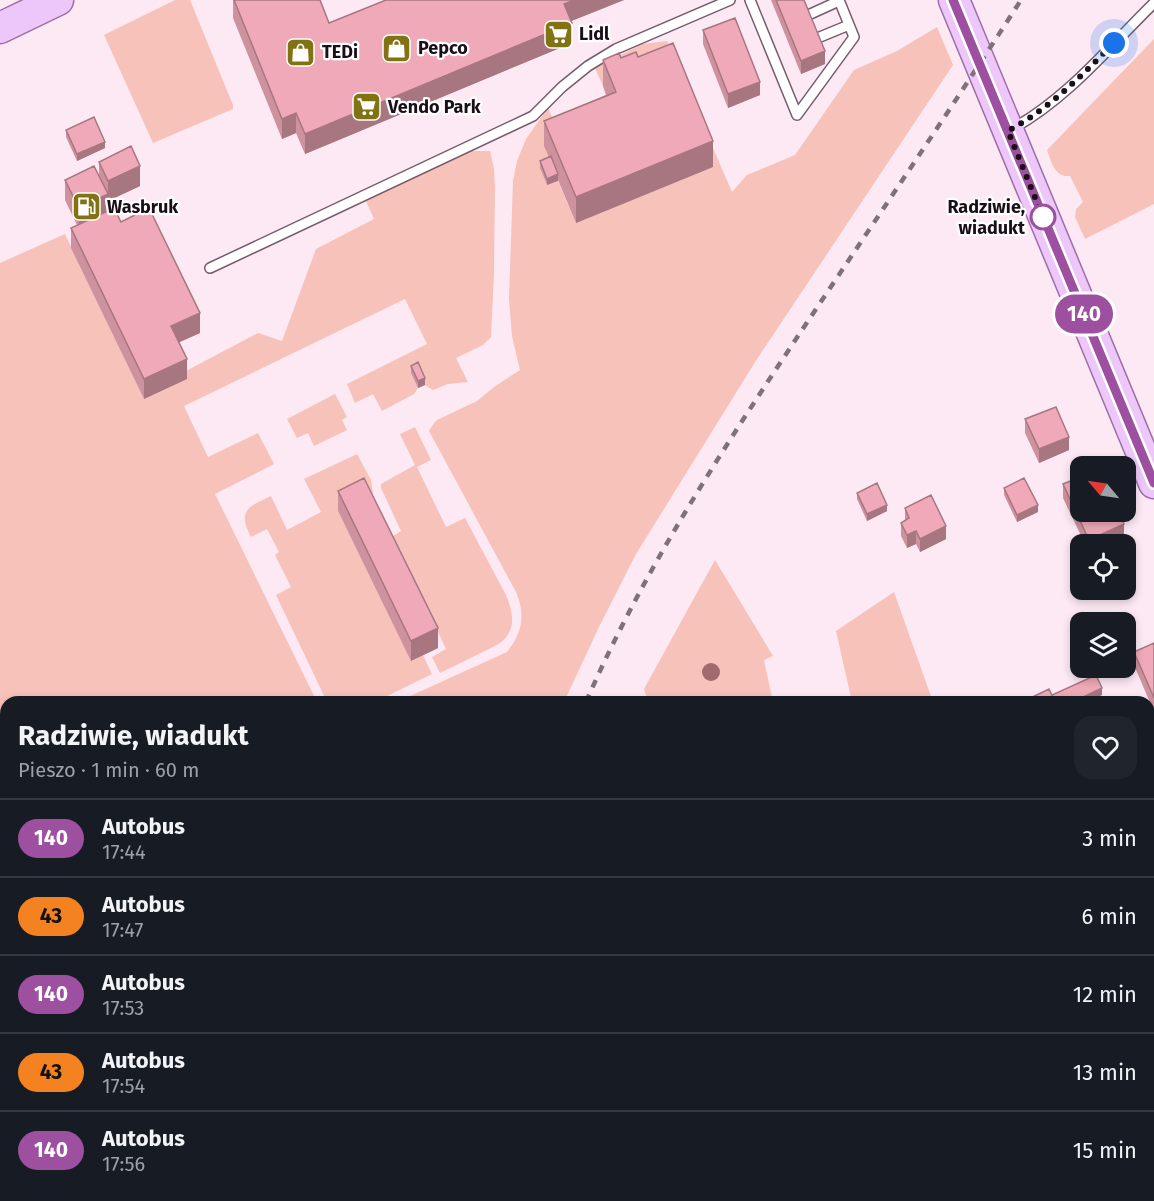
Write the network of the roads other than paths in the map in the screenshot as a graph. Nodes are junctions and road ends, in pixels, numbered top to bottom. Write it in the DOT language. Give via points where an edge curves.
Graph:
graph roads {
  1 [pos="58,0"];
  2 [pos="730,0"];
  3 [pos="750,0"];
  4 [pos="839,0"];
  5 [pos="954,0"];
  6 [pos="1154,3"];
  7 [pos="806,16"];
  8 [pos="849,25"];
  9 [pos="0,28"];
  10 [pos="815,39"];
  11 [pos="1008,131"];
  12 [pos="210,268"];
  13 [pos="1154,483"];
  1 -- 9 [label="main road"];
  2 -- 12 [label="lane" via="616,49 588,66 533,116"];
  3 -- 8 [label="lane" via="797,116 854,37"];
  4 -- 7 [label="lane"];
  4 -- 8 [label="lane"];
  5 -- 11 [label="main road"];
  6 -- 11 [label="lane" via="1070,87"];
  8 -- 10 [label="lane"];
  11 -- 13 [label="main road"];
}
